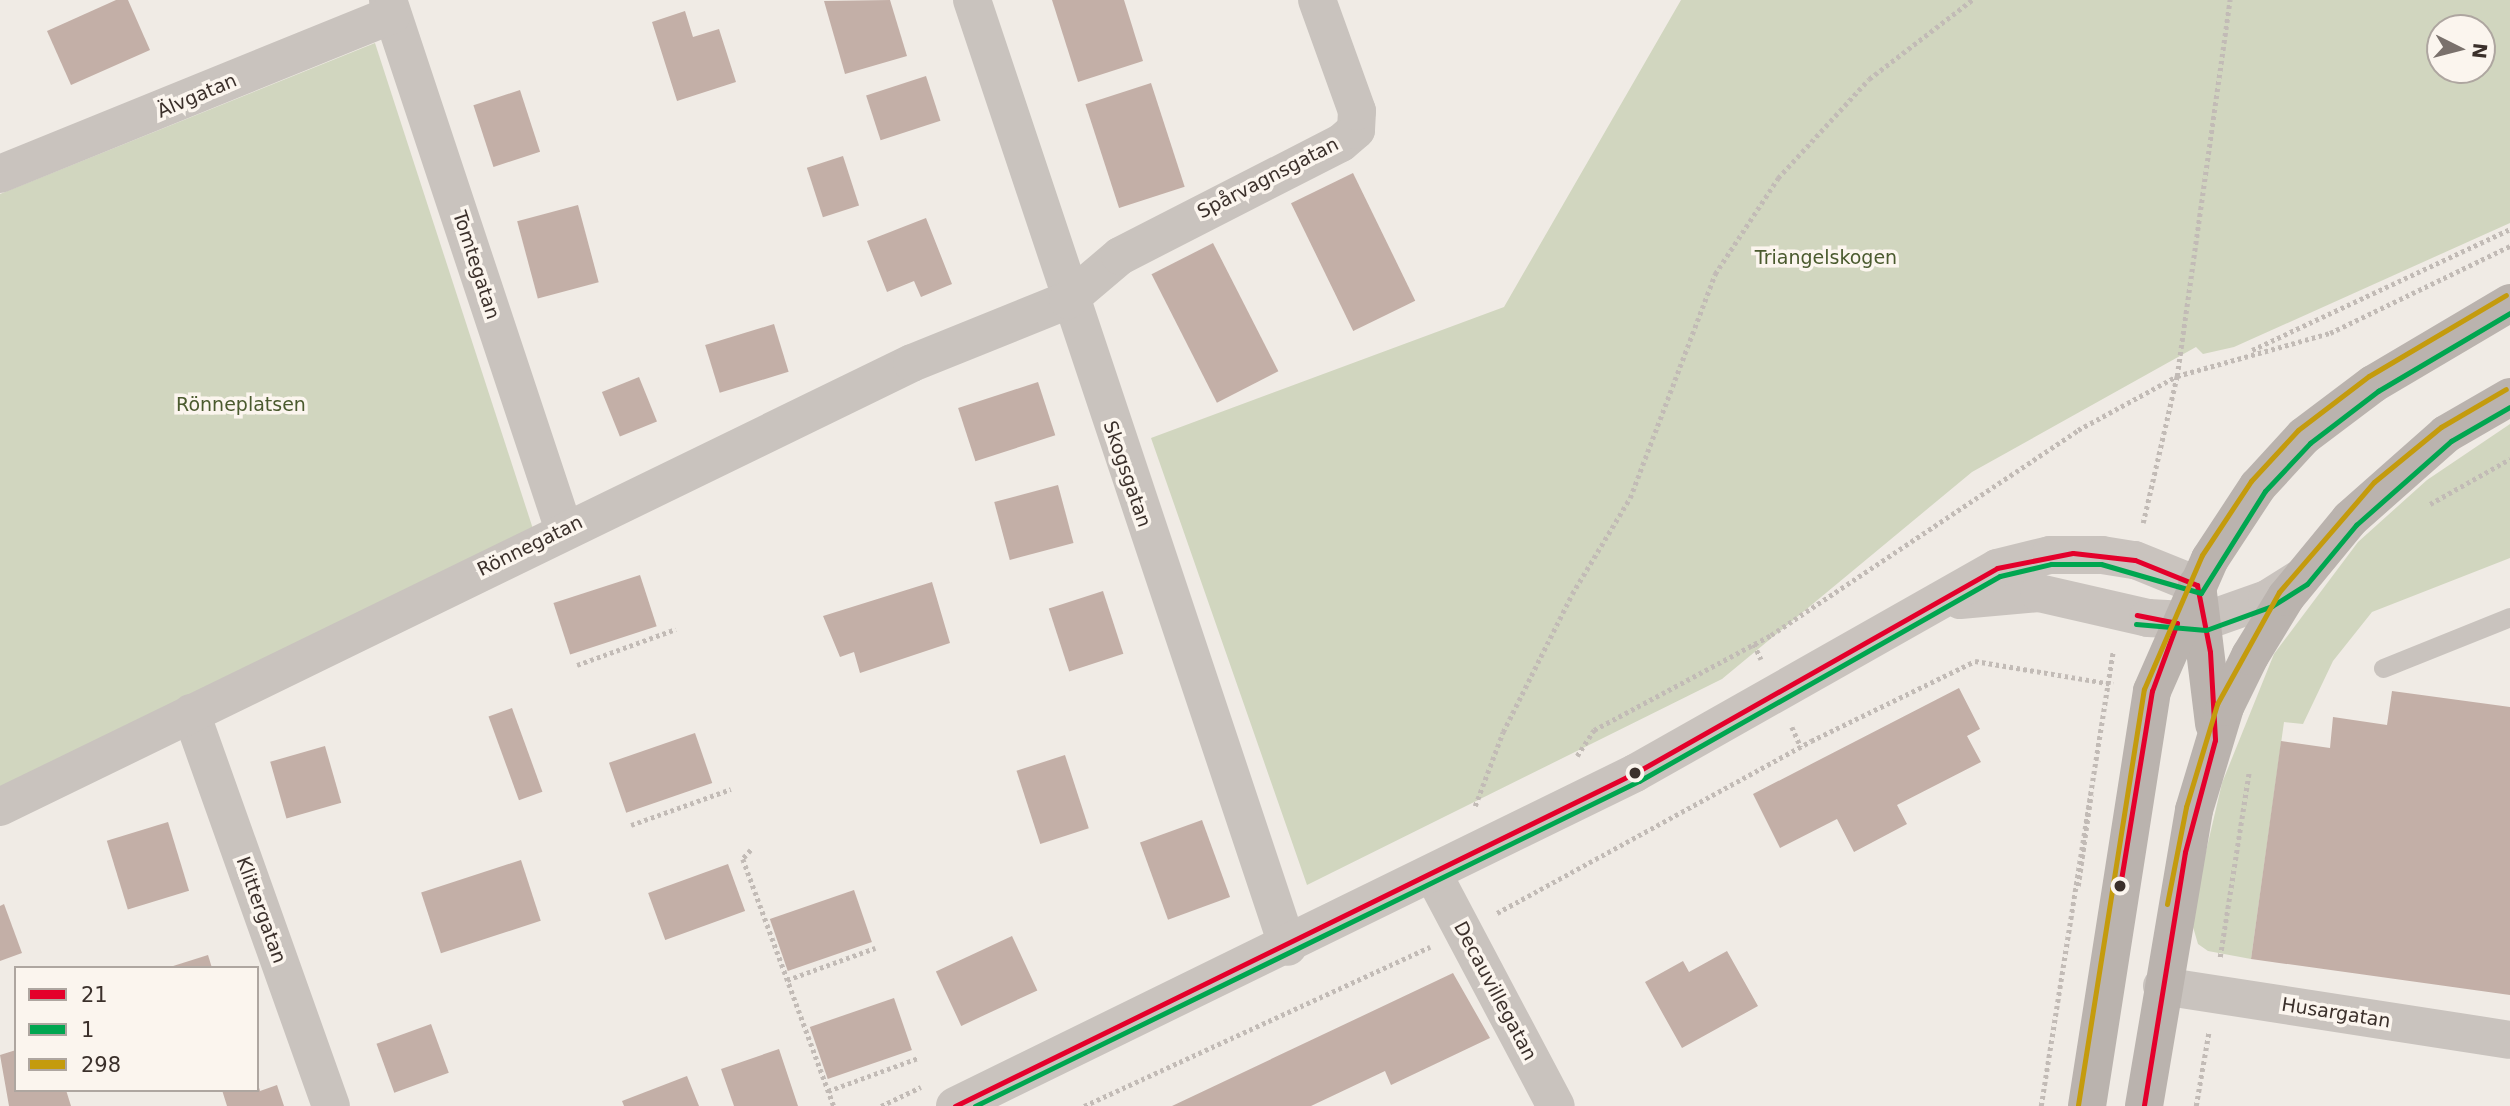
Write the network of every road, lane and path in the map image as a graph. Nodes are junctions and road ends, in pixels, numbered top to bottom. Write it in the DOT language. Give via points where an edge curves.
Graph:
graph roads {
  1 [pos="972,0"];
  2 [pos="1317,0"];
  3 [pos="1972,0"];
  4 [pos="2230,0"];
  5 [pos="390,7"];
  6 [pos="0,174"];
  7 [pos="2510,229"];
  8 [pos="2510,246"];
  9 [pos="1068,300"];
  10 [pos="2510,303"];
  11 [pos="2245,353"];
  12 [pos="2177,376"];
  13 [pos="2510,397"];
  14 [pos="2510,459"];
  15 [pos="2424,507"];
  16 [pos="564,530"];
  17 [pos="2135,559"];
  18 [pos="2301,578"];
  19 [pos="2193,609"];
  20 [pos="1930,610"];
  21 [pos="2124,610"];
  22 [pos="2510,617"];
  23 [pos="676,629"];
  24 [pos="577,665"];
  25 [pos="2383,668"];
  26 [pos="2105,683"];
  27 [pos="2152,691"];
  28 [pos="191,713"];
  29 [pos="2215,740"];
  30 [pos="2251,761"];
  31 [pos="1568,768"];
  32 [pos="731,789"];
  33 [pos="2091,795"];
  34 [pos="0,807"];
  35 [pos="1484,810"];
  36 [pos="631,825"];
  37 [pos="751,850"];
  38 [pos="1434,876"];
  39 [pos="2075,881"];
  40 [pos="2087,881"];
  41 [pos="1464,932"];
  42 [pos="1288,947"];
  43 [pos="876,948"];
  44 [pos="787,980"];
  45 [pos="2162,986"];
  46 [pos="2215,994"];
  47 [pos="2510,1040"];
  48 [pos="918,1058"];
  49 [pos="828,1091"];
  50 [pos="943,1094"];
  51 [pos="331,1106"];
  52 [pos="834,1106"];
  53 [pos="881,1106"];
  54 [pos="1084,1106"];
  55 [pos="1556,1106"];
  56 [pos="2041,1106"];
  57 [pos="2087,1106"];
  58 [pos="2144,1106"];
  59 [pos="2196,1106"];
  1 -- 9 [label="street, Skogsgatan"];
  2 -- 9 [label="street, Spårvagnsgatan" via="1357,111 1356,130 1120,256"];
  3 -- 35 [label="path" via="1869,79 1778,178 1715,274 1630,498 1572,594 1503,732 1472,816"];
  4 -- 12 [label="path"];
  5 -- 6 [label="street, Älvgatan"];
  5 -- 16 [label="street, Tomtegatan"];
  7 -- 11 [label="path"];
  8 -- 11 [label="path" via="2330,333"];
  9 -- 16 [label="street, Rönnegatan" via="912,363"];
  9 -- 42 [label="street, Skogsgatan"];
  10 -- 19 [label="main road" via="2373,384 2304,436 2258,485"];
  11 -- 12 [label="path"];
  12 -- 17 [label="path"];
  12 -- 31 [label="path" via="2078,430 1771,635 1594,730"];
  13 -- 18 [label="main road" via="2446,434 2380,489"];
  14 -- 15 [label="path"];
  16 -- 28 [label="street, Rönnegatan"];
  17 -- 19 [label="street"];
  17 -- 20 [label="street" via="2073,553 2024,560 1962,586"];
  18 -- 19 [label="street" via="2267,599"];
  18 -- 29 [label="main road" via="2250,656"];
  19 -- 21 [label="street"];
  19 -- 27 [label="main road"];
  19 -- 29 [label="main road"];
  20 -- 21 [label="street" via="2013,593"];
  20 -- 38 [label="street"];
  21 -- 26 [label="path"];
  22 -- 25 [label="lane"];
  23 -- 24 [label="path"];
  26 -- 27 [label="path"];
  26 -- 39 [label="path"];
  26 -- 41 [label="path" via="1975,661"];
  27 -- 57 [label="main road"];
  28 -- 34 [label="street, Rönnegatan"];
  28 -- 51 [label="street, Klittergatan"];
  29 -- 45 [label="main road" via="2194,810"];
  30 -- 46 [label="path"];
  32 -- 36 [label="path"];
  33 -- 39 [label="path"];
  37 -- 44 [label="path" via="743,859"];
  38 -- 41 [label="street, Decauvillegatan"];
  38 -- 42 [label="street"];
  39 -- 40 [label="path"];
  39 -- 56 [label="path"];
  41 -- 54 [label="path"];
  41 -- 55 [label="street, Decauvillegatan"];
  42 -- 50 [label="street"];
  43 -- 44 [label="path"];
  44 -- 49 [label="path"];
  45 -- 46 [label="street, Husargatan"];
  45 -- 58 [label="main road"];
  46 -- 47 [label="street, Husargatan"];
  46 -- 59 [label="path"];
  48 -- 49 [label="path"];
  49 -- 52 [label="path"];
  50 -- 53 [label="path"];
}
